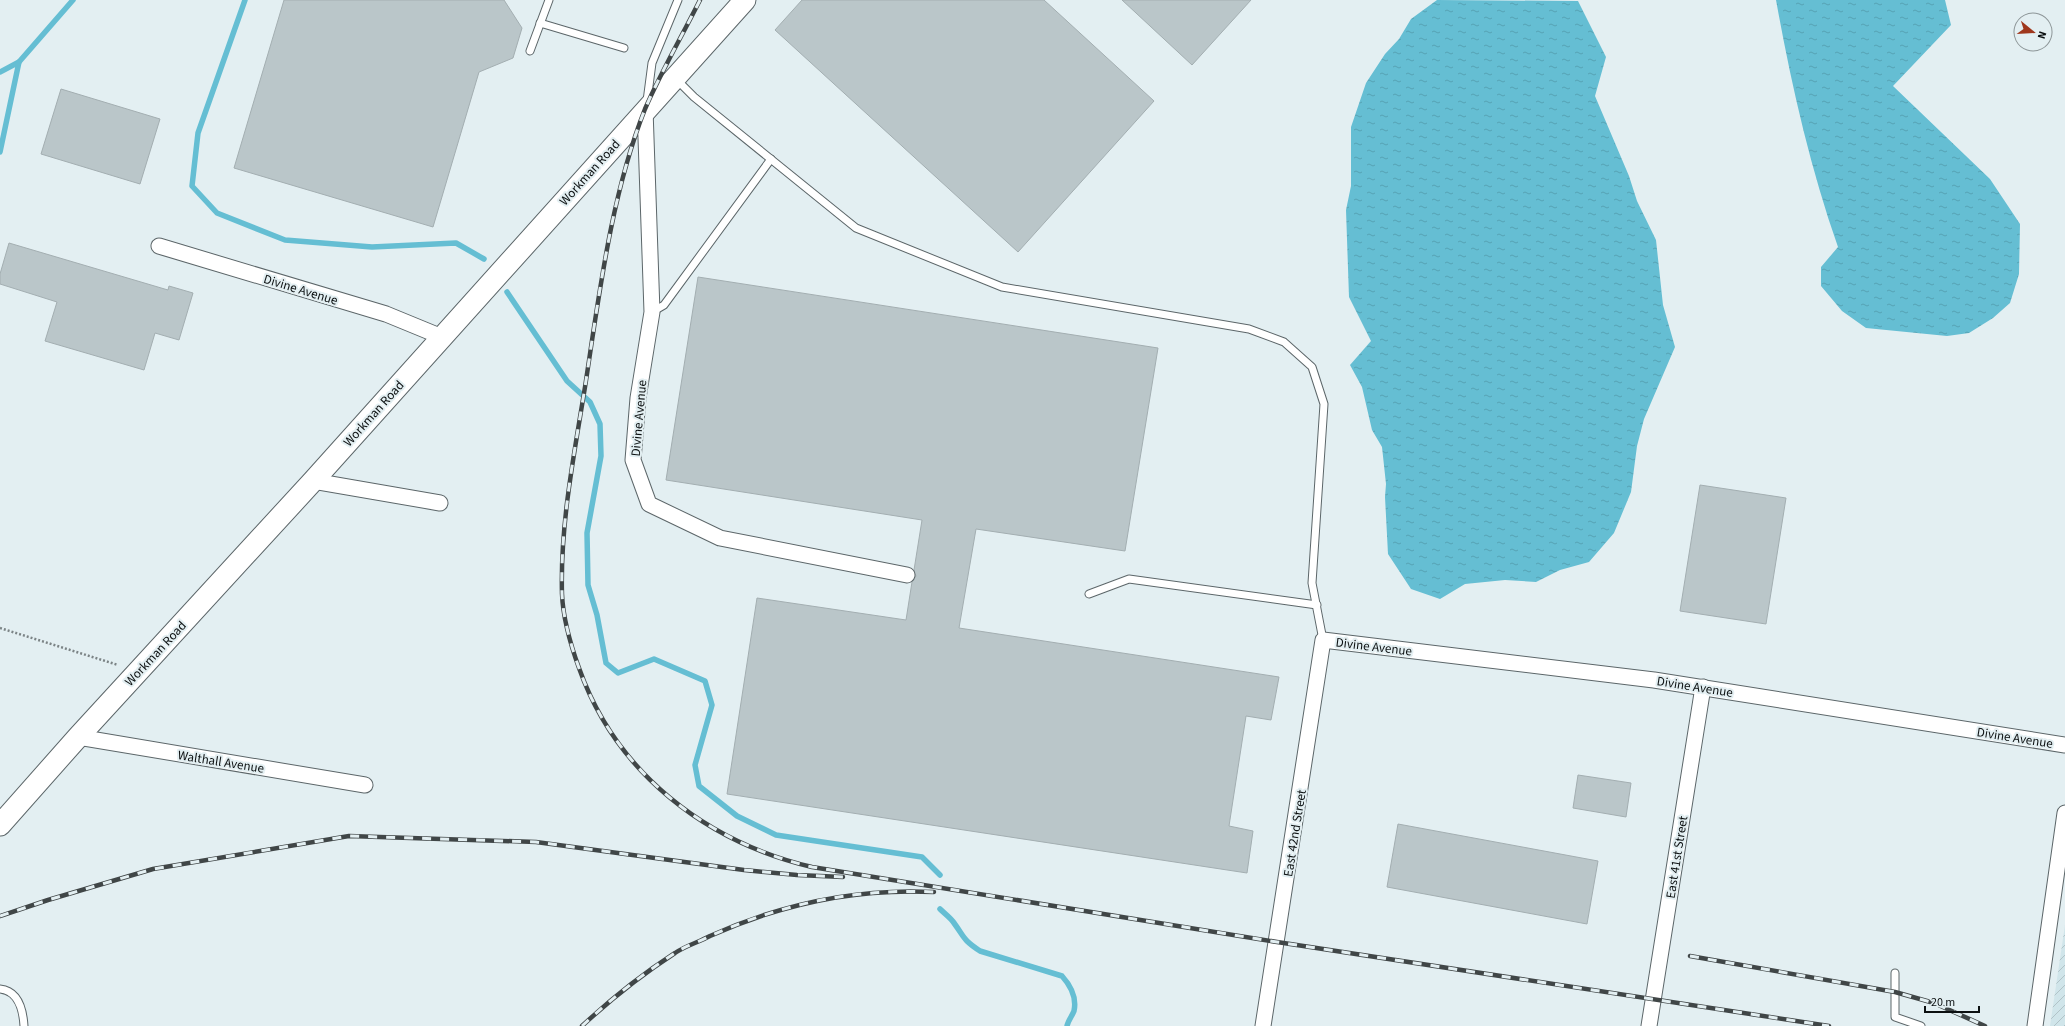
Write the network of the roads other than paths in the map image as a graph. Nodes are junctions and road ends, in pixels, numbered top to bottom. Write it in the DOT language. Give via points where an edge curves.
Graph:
graph roads {
  1 [pos="549,0"];
  2 [pos="678,0"];
  3 [pos="745,0"];
  4 [pos="540,23"];
  5 [pos="624,48"];
  6 [pos="530,52"];
  7 [pos="674,77"];
  8 [pos="645,109"];
  9 [pos="771,159"];
  10 [pos="159,246"];
  11 [pos="652,312"];
  12 [pos="442,337"];
  13 [pos="313,481"];
  14 [pos="440,503"];
  15 [pos="907,575"];
  16 [pos="1089,594"];
  17 [pos="1317,605"];
  18 [pos="1324,640"];
  19 [pos="1703,687"];
  20 [pos="78,737"];
  21 [pos="2065,745"];
  22 [pos="365,785"];
  23 [pos="2065,813"];
  24 [pos="0,825"];
  25 [pos="1895,973"];
  26 [pos="0,989"];
  27 [pos="24,1026"];
  28 [pos="1264,1026"];
  29 [pos="1649,1026"];
  30 [pos="1921,1026"];
  31 [pos="2035,1026"];
  1 -- 4 [label="lane"];
  2 -- 8 [label="lane" via="652,63"];
  3 -- 7 [label="street, Workman Road"];
  4 -- 5 [label="lane"];
  4 -- 6 [label="lane"];
  7 -- 8 [label="street, Workman Road"];
  7 -- 9 [label="lane" via="694,98"];
  8 -- 11 [label="street, Divine Avenue"];
  8 -- 12 [label="street, Workman Road"];
  9 -- 11 [label="lane" via="664,305"];
  9 -- 17 [label="lane" via="856,228 1002,287 1249,329 1284,342 1312,367 1324,404 1312,583"];
  10 -- 12 [label="street, Divine Avenue" via="386,314"];
  11 -- 15 [label="street, Divine Avenue" via="638,398 633,460 649,504 720,538"];
  12 -- 13 [label="street, Workman Road"];
  13 -- 14 [label="street"];
  13 -- 20 [label="street, Workman Road"];
  16 -- 17 [label="lane" via="1129,579"];
  17 -- 18 [label="lane"];
  18 -- 19 [label="street, Divine Avenue"];
  18 -- 28 [label="street, East 42nd Street"];
  19 -- 21 [label="street, Divine Avenue"];
  19 -- 29 [label="street, East 41st Street"];
  20 -- 22 [label="street, Walthall Avenue"];
  20 -- 24 [label="street, Workman Road"];
  23 -- 31 [label="street"];
  25 -- 30 [label="lane" via="1895,1017"];
  26 -- 27 [label="lane" via="9,990 16,997 23,1012"];
}
